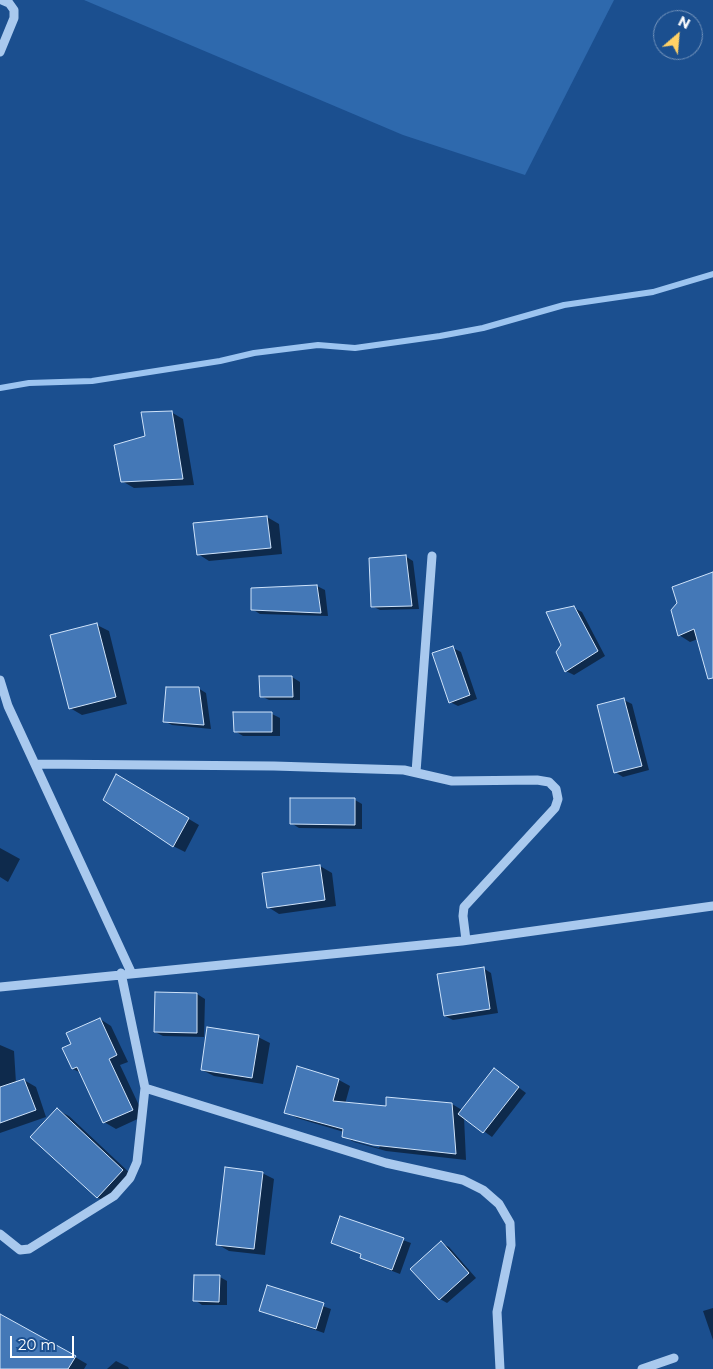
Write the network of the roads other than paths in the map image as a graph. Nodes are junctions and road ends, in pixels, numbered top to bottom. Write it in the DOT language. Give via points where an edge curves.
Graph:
graph roads {
  1 [pos="2,0"];
  2 [pos="0,52"];
  3 [pos="432,556"];
  4 [pos="0,680"];
  5 [pos="35,764"];
  6 [pos="416,772"];
  7 [pos="713,906"];
  8 [pos="466,940"];
  9 [pos="130,972"];
  10 [pos="121,973"];
  11 [pos="0,987"];
  12 [pos="145,1088"];
  13 [pos="0,1234"];
  14 [pos="674,1358"];
  15 [pos="500,1369"];
  16 [pos="642,1369"];
  1 -- 2 [label="street" via="14,10 14,18"];
  3 -- 6 [label="street"];
  4 -- 5 [label="street" via="8,706"];
  5 -- 6 [label="street" via="274,766"];
  5 -- 9 [label="street"];
  6 -- 8 [label="street" via="452,781 537,780 549,782 556,789 558,799 555,808 464,907"];
  7 -- 8 [label="street"];
  8 -- 9 [label="street"];
  9 -- 10 [label="street"];
  10 -- 11 [label="street"];
  10 -- 12 [label="street"];
  12 -- 13 [label="street" via="137,1162 130,1178 114,1196 28,1249 20,1250"];
  12 -- 15 [label="street" via="386,1163 463,1180 483,1190 500,1204 510,1223 511,1245 497,1312"];
  14 -- 16 [label="street"];
}
